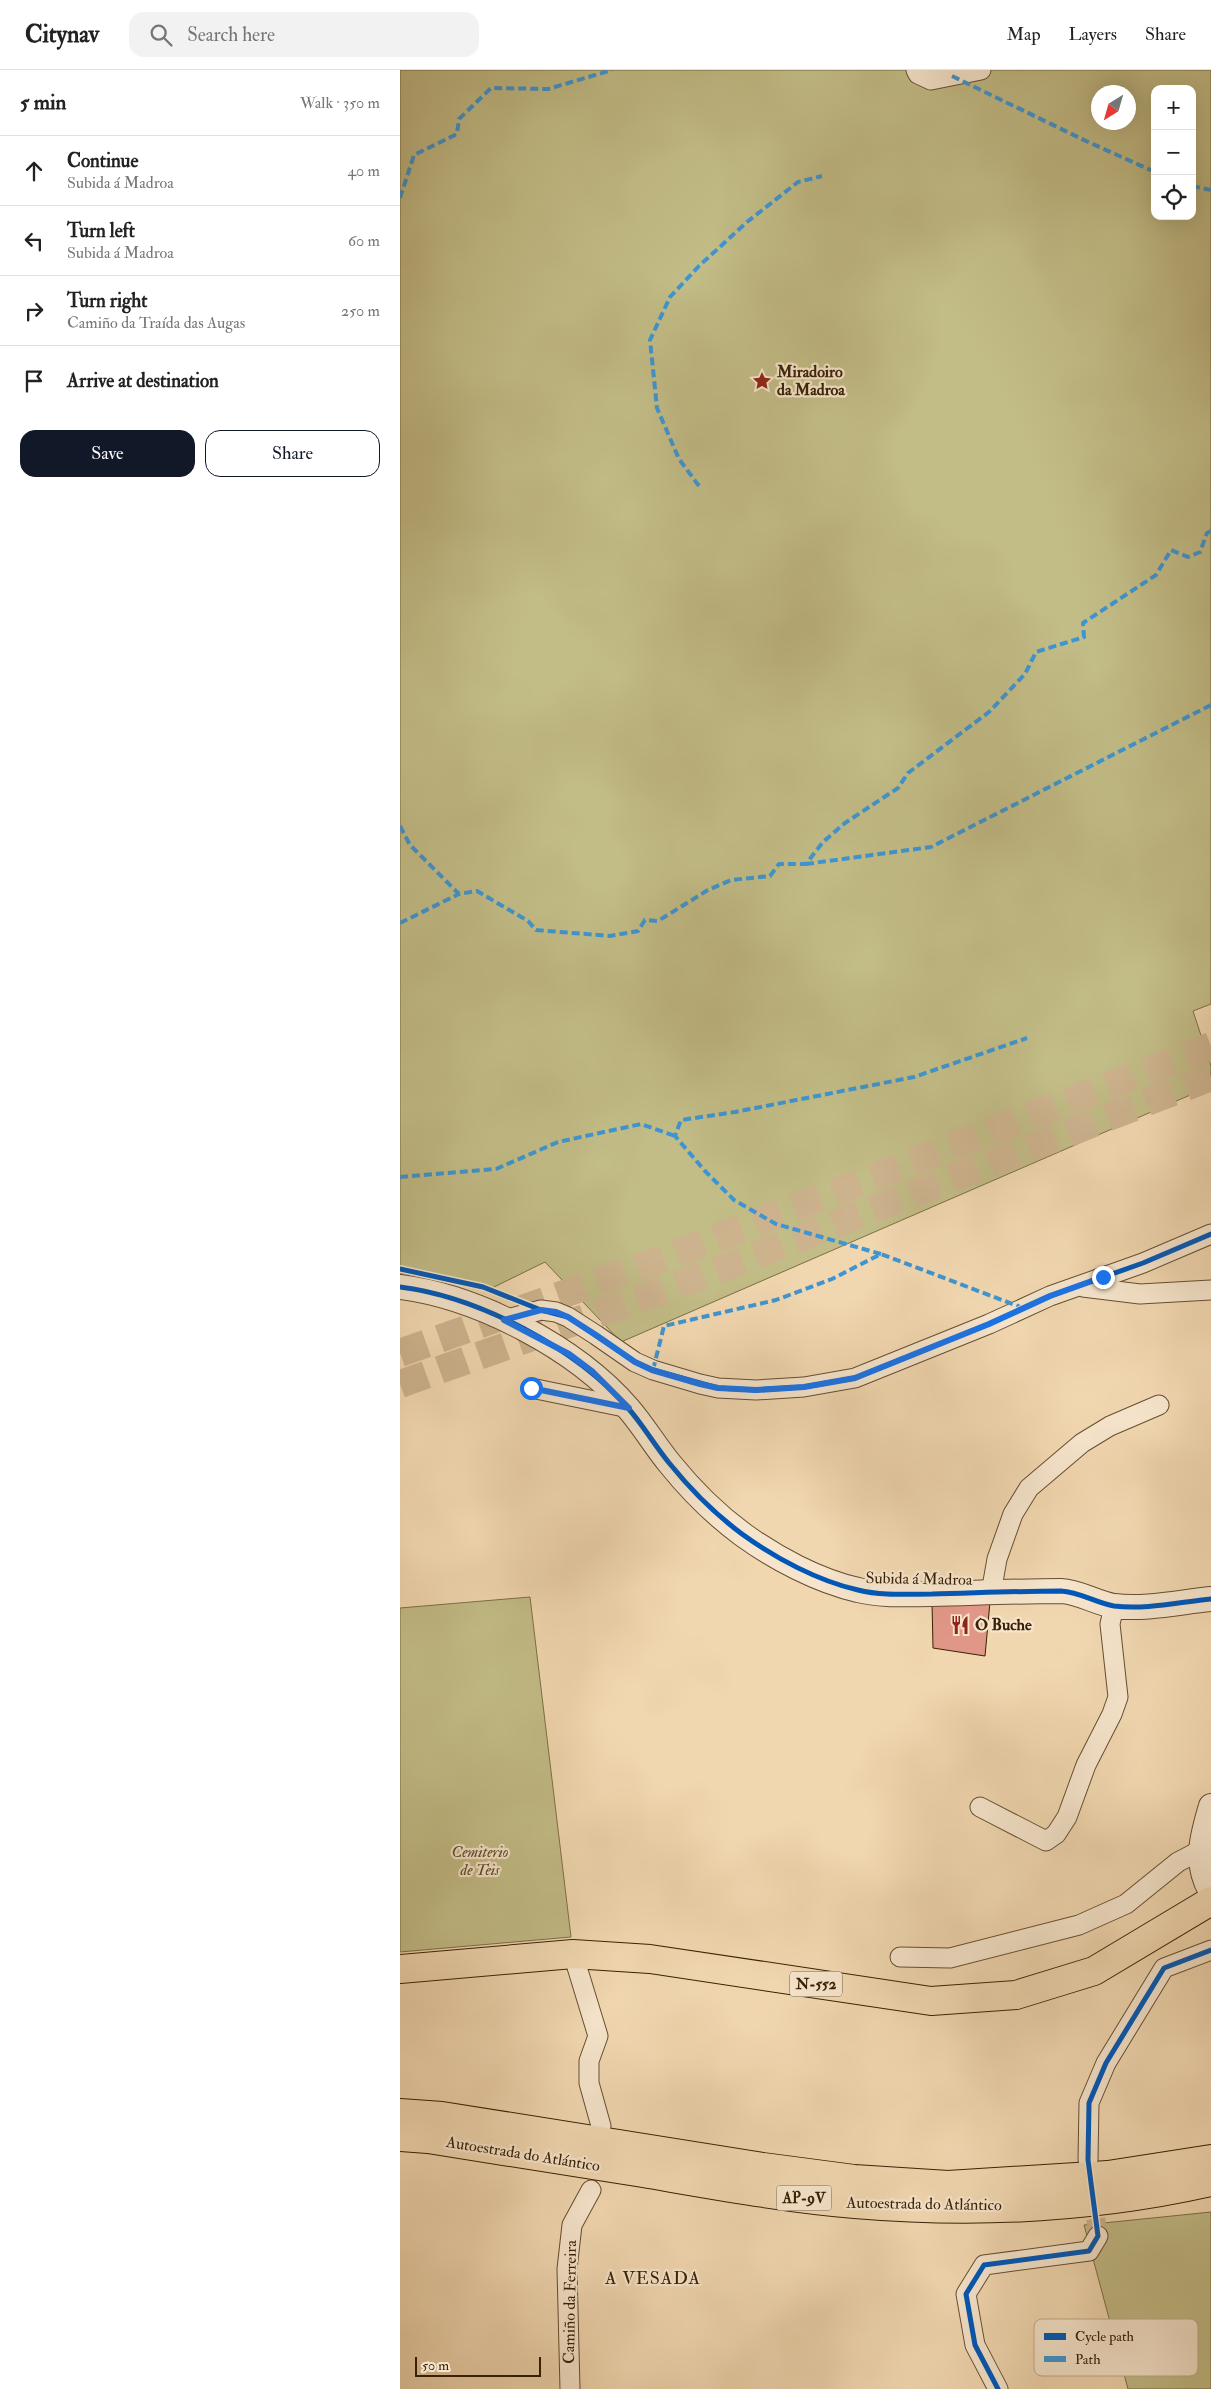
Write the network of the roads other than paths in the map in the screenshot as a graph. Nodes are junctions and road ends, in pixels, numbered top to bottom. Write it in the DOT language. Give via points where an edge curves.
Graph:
graph roads {
  1 [pos="916,70"];
  2 [pos="981,70"];
  3 [pos="944,73"];
  4 [pos="1211,1234"];
  5 [pos="400,1287"];
  6 [pos="1076,1287"];
  7 [pos="1211,1290"];
  8 [pos="504,1320"];
  9 [pos="531,1388"];
  10 [pos="1159,1405"];
  11 [pos="629,1408"];
  12 [pos="991,1593"];
  13 [pos="1211,1599"];
  14 [pos="1114,1606"];
  15 [pos="1211,1806"];
  16 [pos="980,1807"];
  17 [pos="1200,1851"];
  18 [pos="1211,1892"];
  19 [pos="1211,1901"];
  20 [pos="1211,1950"];
  21 [pos="573,1954"];
  22 [pos="900,1957"];
  23 [pos="400,1969"];
  24 [pos="400,2114"];
  25 [pos="601,2126"];
  26 [pos="400,2137"];
  27 [pos="1211,2159"];
  28 [pos="1088,2160"];
  29 [pos="1211,2182"];
  30 [pos="590,2190"];
  31 [pos="1098,2236"];
  32 [pos="570,2389"];
  33 [pos="998,2389"];
  1 -- 3 [label="street" via="931,80"];
  2 -- 3 [label="street"];
  4 -- 6 [label="street"];
  5 -- 8 [label="street, Subida á Madroa" via="435,1294"];
  6 -- 7 [label="street" via="1140,1294"];
  6 -- 8 [label="street" via="855,1378 829,1384 756,1390 718,1388 652,1370 556,1312 541,1310"];
  8 -- 11 [label="street, Subida á Madroa" via="569,1354 593,1372"];
  9 -- 11 [label="street"];
  10 -- 12 [label="street" via="1082,1442 1029,1488 1013,1514 997,1559"];
  11 -- 12 [label="street, Subida á Madroa" via="669,1463 700,1498 744,1535 797,1566 858,1590 889,1594"];
  12 -- 14 [label="street, Subida á Madroa" via="1065,1591"];
  13 -- 14 [label="street, Subida á Madroa"];
  14 -- 16 [label="street" via="1110,1624 1118,1697 1086,1765 1067,1817 1056,1834 1046,1841"];
  15 -- 17 [label="street"];
  17 -- 18 [label="street" via="1201,1871"];
  17 -- 22 [label="street" via="1178,1862 1126,1904 1080,1925 950,1958"];
  19 -- 21 [label="highway, N-552" via="1094,1971 1016,1995 931,2001 650,1959"];
  20 -- 28 [label="street" via="1164,1968 1106,2063 1089,2103"];
  21 -- 23 [label="highway, N-552"];
  21 -- 25 [label="street" via="598,2036 589,2061 589,2083"];
  24 -- 27 [label="highway, Autoestrada do Atlántico / AP-9V" via="442,2116 836,2177 939,2184 1108,2175"];
  26 -- 29 [label="highway, Autoestrada do Atlántico / AP-9V" via="759,2193 856,2204 951,2208 1037,2206 1118,2199"];
  30 -- 32 [label="street, Camiño da Ferreira" via="572,2225 567,2269"];
  31 -- 33 [label="street" via="1088,2250 984,2265 966,2294 975,2345"];
}
